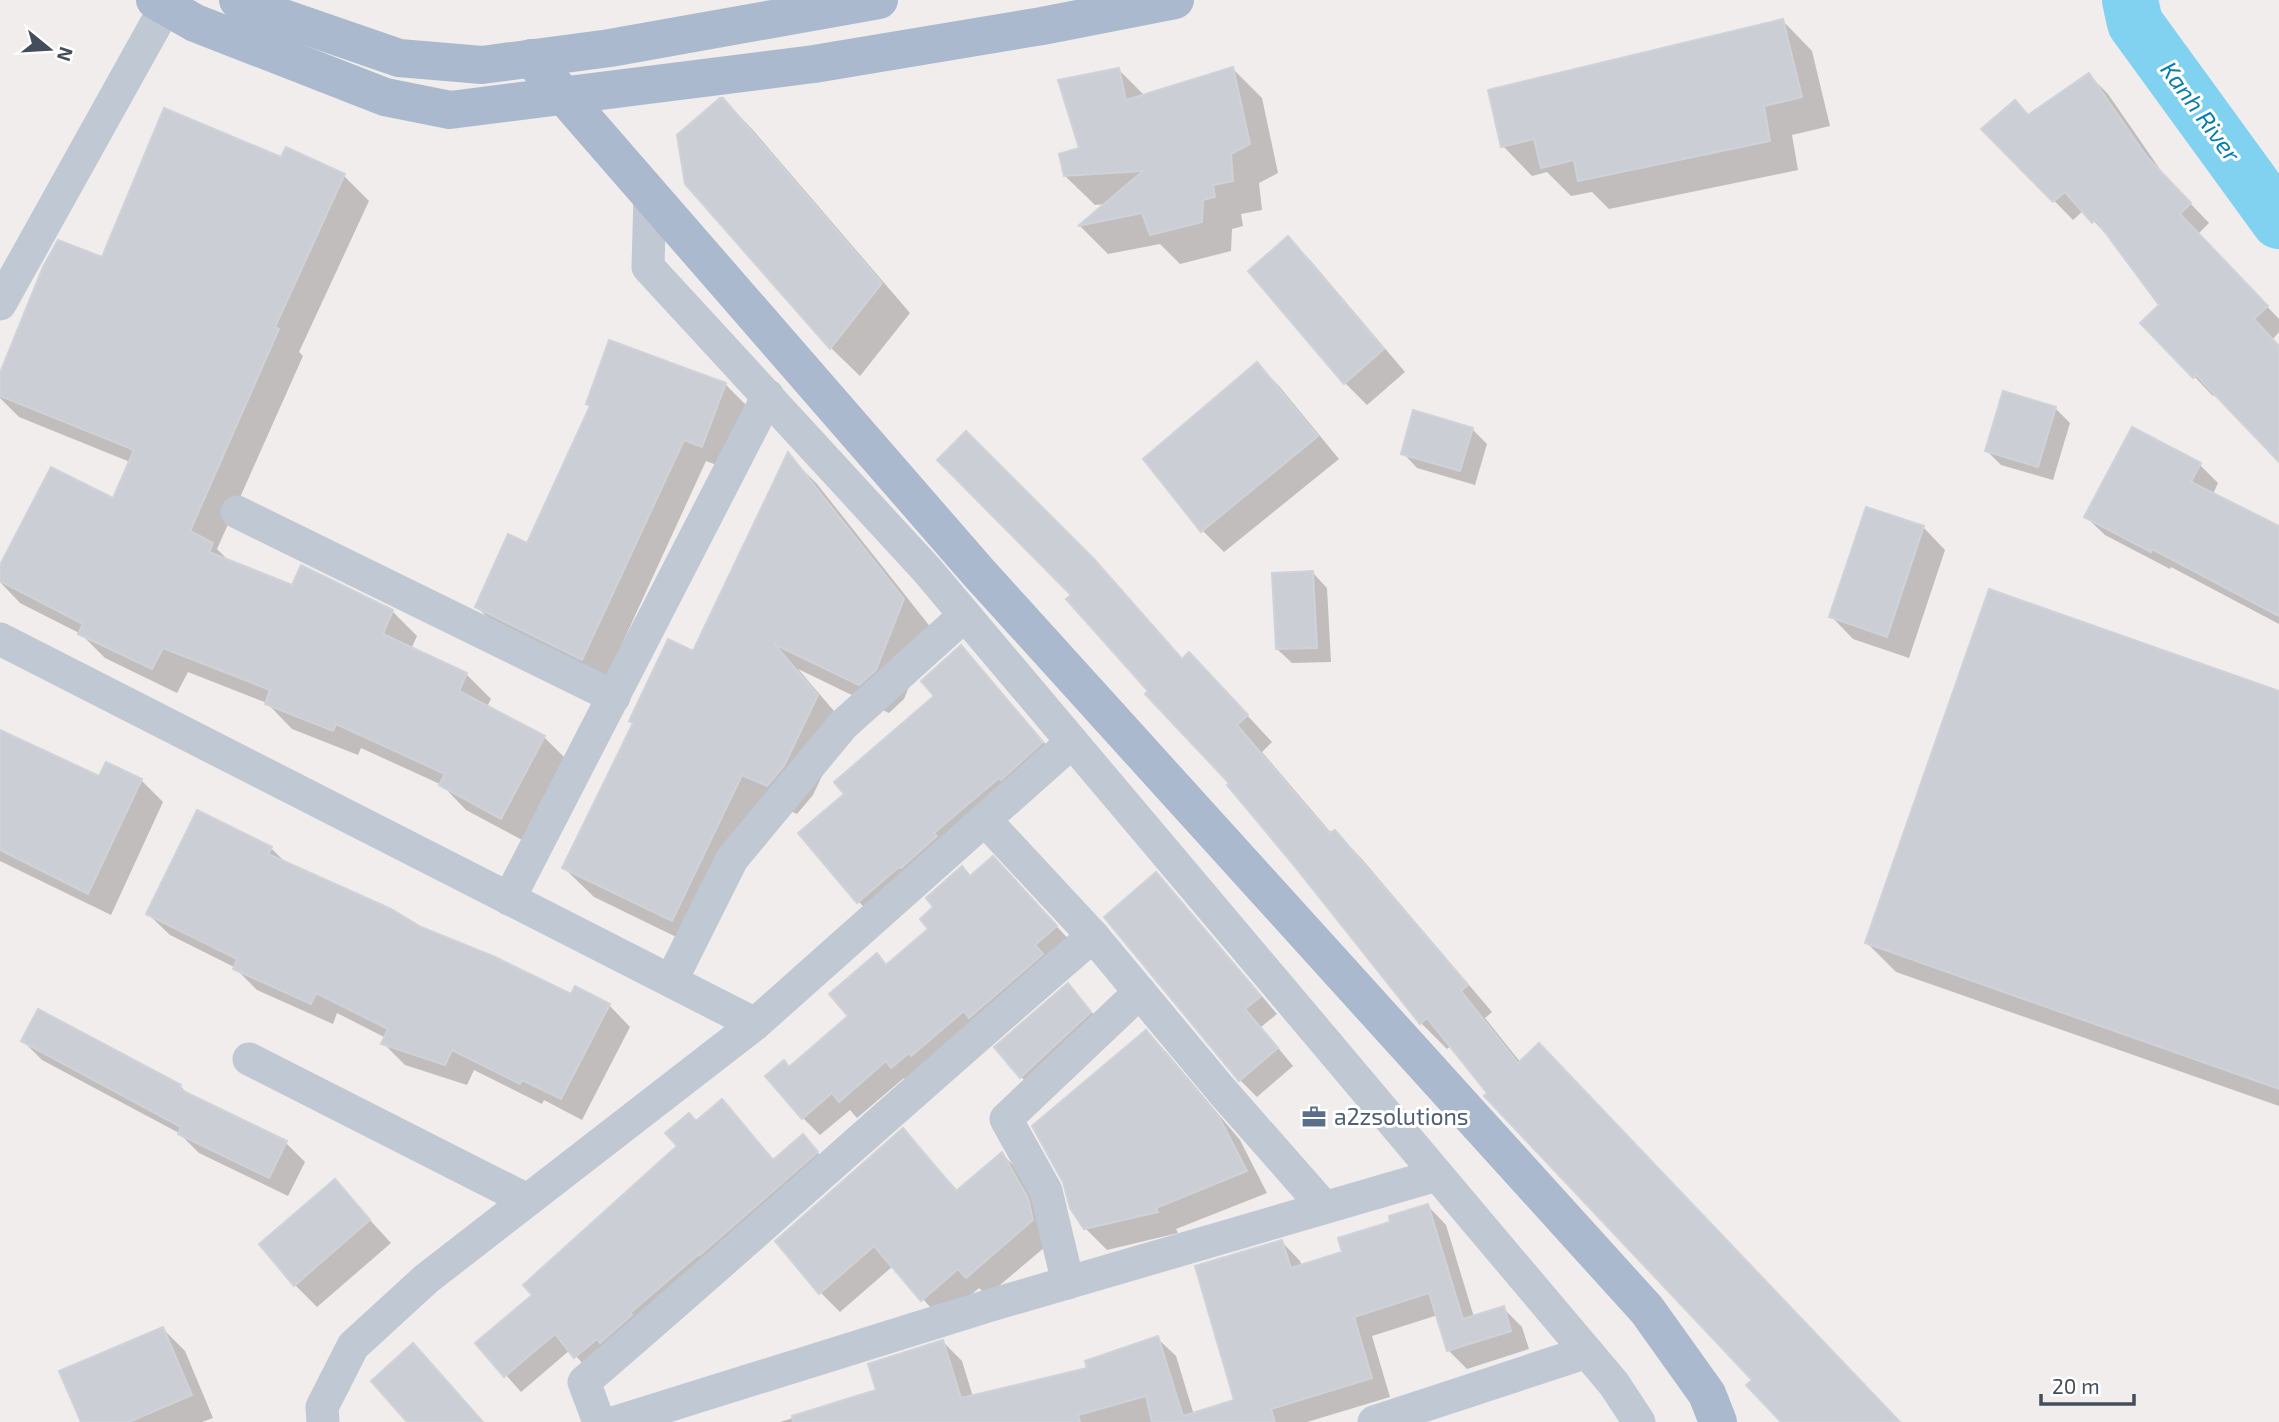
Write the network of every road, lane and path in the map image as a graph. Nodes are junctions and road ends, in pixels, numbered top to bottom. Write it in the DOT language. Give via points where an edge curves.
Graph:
graph roads {
  1 [pos="238,0"];
  2 [pos="879,0"];
  3 [pos="1175,0"];
  4 [pos="160,3"];
  5 [pos="531,58"];
  6 [pos="562,95"];
  7 [pos="650,196"];
  8 [pos="0,303"];
  9 [pos="768,396"];
  10 [pos="237,512"];
  11 [pos="965,615"];
  12 [pos="0,639"];
  13 [pos="614,697"];
  14 [pos="1072,742"];
  15 [pos="985,820"];
  16 [pos="509,899"];
  17 [pos="1093,936"];
  18 [pos="671,981"];
  19 [pos="1140,992"];
  20 [pos="755,1024"];
  21 [pos="249,1059"];
  22 [pos="1437,1175"];
  23 [pos="527,1200"];
  24 [pos="1324,1207"];
  25 [pos="1068,1283"];
  26 [pos="1587,1352"];
  27 [pos="652,1417"];
  28 [pos="323,1422"];
  29 [pos="599,1422"];
  30 [pos="616,1422"];
  31 [pos="1374,1422"];
  32 [pos="1639,1422"];
  33 [pos="1718,1422"];
  1 -- 5 [label="main road" via="399,58 482,65"];
  2 -- 5 [label="main road"];
  3 -- 6 [label="main road" via="814,64"];
  4 -- 6 [label="main road" via="195,23 385,97 450,110"];
  4 -- 8 [label="street"];
  5 -- 6 [label="main road"];
  6 -- 7 [label="main road"];
  7 -- 9 [label="street" via="648,267"];
  7 -- 33 [label="main road" via="979,573 1647,1310 1707,1394"];
  9 -- 11 [label="street"];
  9 -- 13 [label="street"];
  10 -- 13 [label="street"];
  11 -- 14 [label="street"];
  11 -- 18 [label="street" via="843,725 732,859"];
  12 -- 16 [label="street"];
  13 -- 16 [label="street"];
  14 -- 15 [label="street"];
  14 -- 22 [label="street"];
  15 -- 17 [label="street"];
  15 -- 20 [label="street"];
  16 -- 18 [label="street"];
  17 -- 19 [label="street"];
  17 -- 29 [label="street" via="584,1382"];
  18 -- 20 [label="street"];
  19 -- 24 [label="street"];
  19 -- 25 [label="street" via="1006,1119 1046,1191"];
  20 -- 23 [label="street"];
  21 -- 23 [label="street"];
  22 -- 24 [label="street"];
  22 -- 26 [label="street"];
  23 -- 28 [label="street" via="426,1279 353,1346 322,1407"];
  24 -- 25 [label="street"];
  25 -- 27 [label="street"];
  26 -- 31 [label="street"];
  26 -- 32 [label="street"];
  27 -- 30 [label="street"];
}
